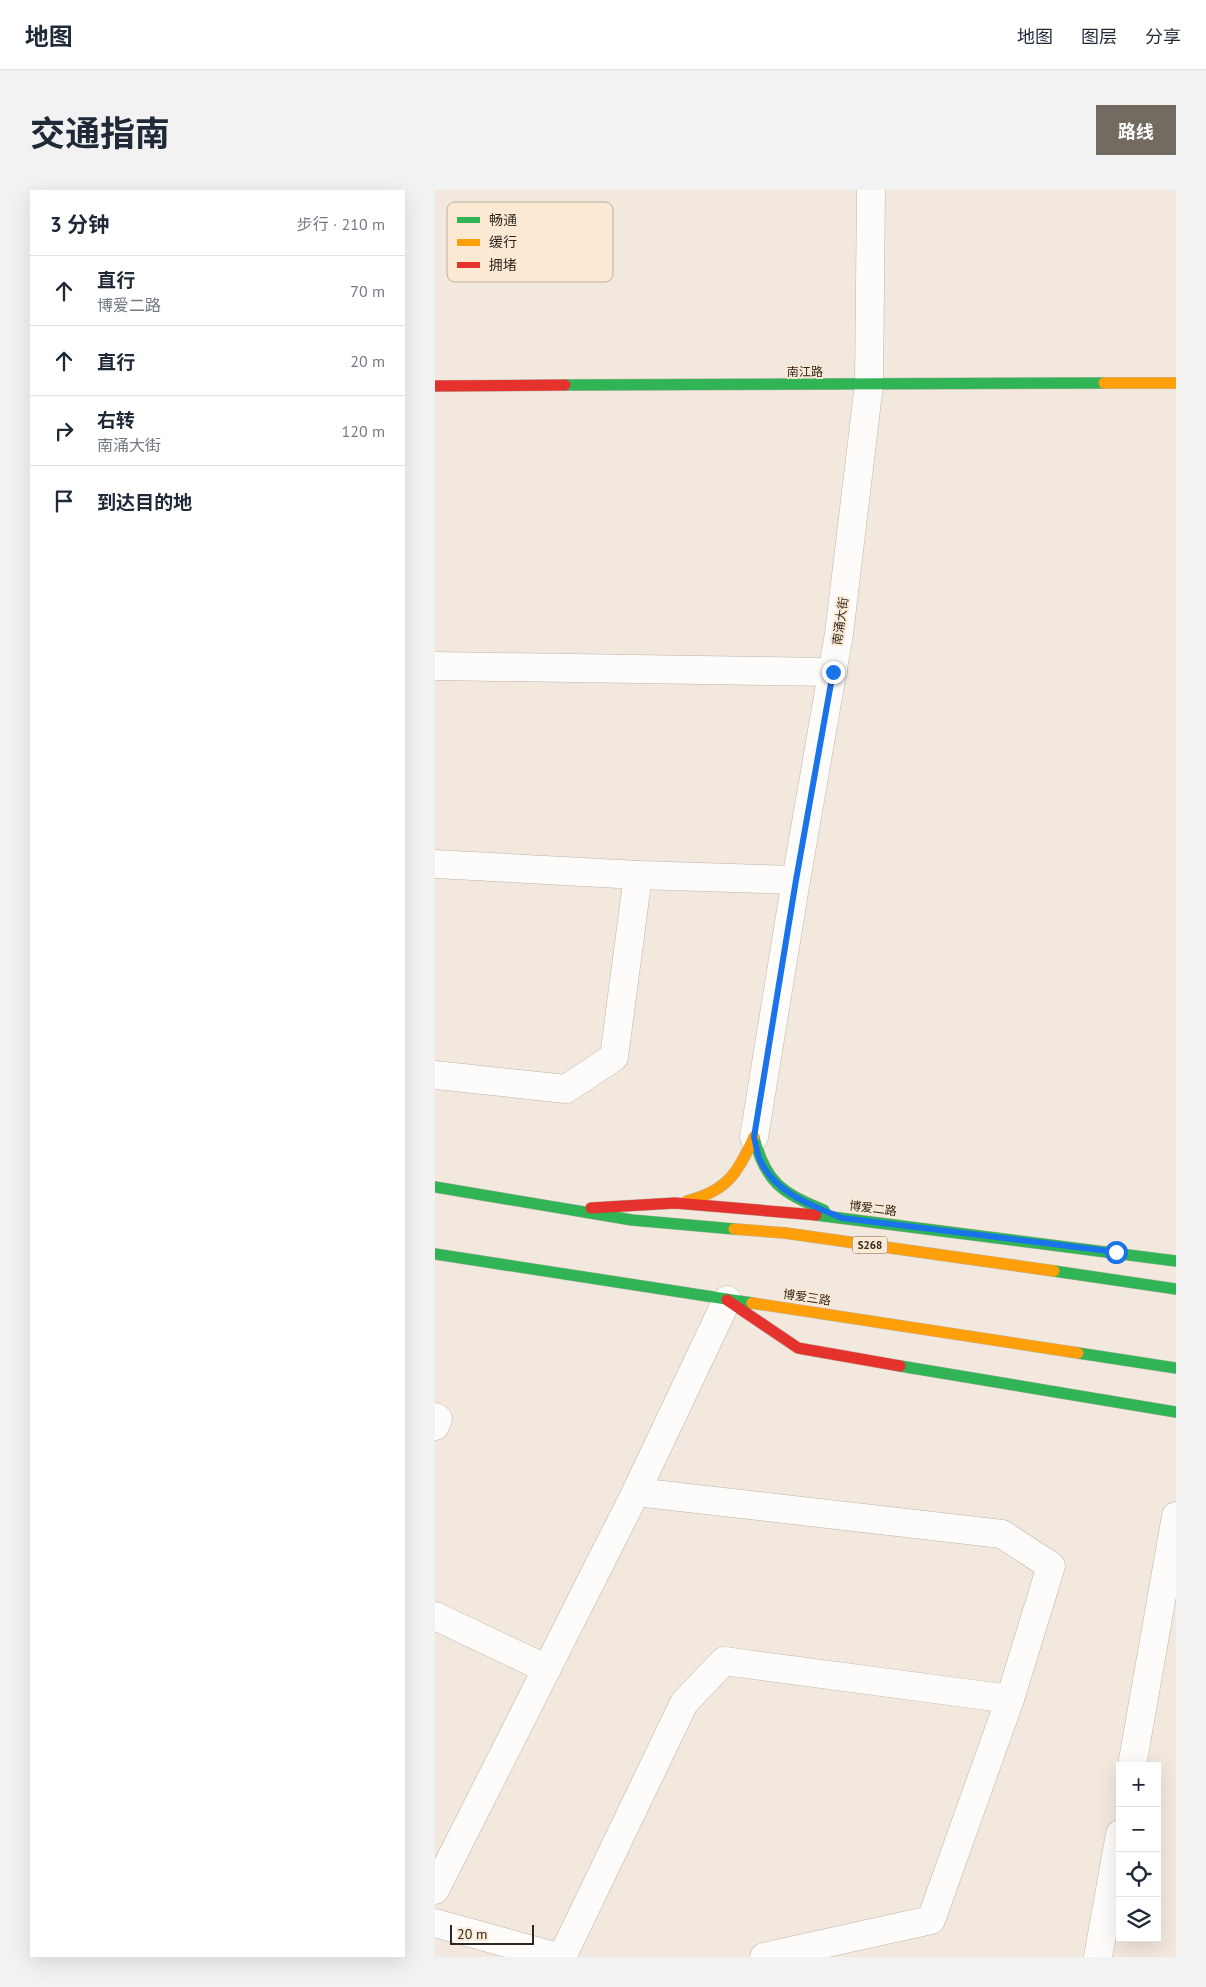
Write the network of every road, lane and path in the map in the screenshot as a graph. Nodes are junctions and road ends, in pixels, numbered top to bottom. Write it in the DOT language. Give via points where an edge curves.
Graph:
graph roads {
  1 [pos="871,190"];
  2 [pos="1176,383"];
  3 [pos="869,384"];
  4 [pos="435,386"];
  5 [pos="435,666"];
  6 [pos="833,672"];
  7 [pos="435,864"];
  8 [pos="638,876"];
  9 [pos="796,880"];
  10 [pos="435,1075"];
  11 [pos="754,1137"];
  12 [pos="435,1187"];
  13 [pos="675,1203"];
  14 [pos="564,1209"];
  15 [pos="842,1218"];
  16 [pos="435,1254"];
  17 [pos="1176,1261"];
  18 [pos="1176,1289"];
  19 [pos="727,1300"];
  20 [pos="1176,1368"];
  21 [pos="1176,1412"];
  22 [pos="435,1417"];
  23 [pos="435,1426"];
  24 [pos="636,1492"];
  25 [pos="1176,1516"];
  26 [pos="435,1616"];
  27 [pos="547,1669"];
  28 [pos="1010,1699"];
  29 [pos="1133,1762"];
  30 [pos="1117,1852"];
  31 [pos="435,1890"];
  32 [pos="435,1923"];
  33 [pos="557,1957"];
  34 [pos="562,1957"];
  35 [pos="764,1957"];
  36 [pos="1098,1957"];
  1 -- 3 [label="street, 南涌大街"];
  2 -- 3 [label="main road, 南江路"];
  3 -- 4 [label="main road, 南江路"];
  3 -- 6 [label="street, 南涌大街"];
  5 -- 6 [label="street"];
  6 -- 9 [label="street, 南涌大街"];
  7 -- 8 [label="street"];
  8 -- 9 [label="street"];
  8 -- 10 [label="street" via="615,1057 566,1089"];
  9 -- 11 [label="street, 南涌大街"];
  11 -- 13 [label="main road" via="743,1163 724,1187 705,1197"];
  11 -- 15 [label="main road" via="760,1160 776,1183 799,1200"];
  12 -- 14 [label="main road, S268"];
  13 -- 14 [label="main road, 博爱二路"];
  13 -- 15 [label="main road, 博爱二路"];
  14 -- 18 [label="main road, S268" via="632,1220 785,1233"];
  15 -- 17 [label="main road, 博爱二路"];
  16 -- 19 [label="main road, 博爱三路"];
  19 -- 20 [label="main road, 博爱三路"];
  19 -- 21 [label="main road" via="798,1348"];
  19 -- 24 [label="street"];
  22 -- 23 [label="street" via="438,1420"];
  24 -- 27 [label="street"];
  24 -- 28 [label="street" via="1003,1534 1051,1566"];
  25 -- 29 [label="street"];
  26 -- 27 [label="street"];
  27 -- 31 [label="street"];
  28 -- 34 [label="street" via="724,1661 684,1703"];
  28 -- 35 [label="street" via="931,1920"];
  30 -- 36 [label="street"];
  32 -- 33 [label="street"];
}
